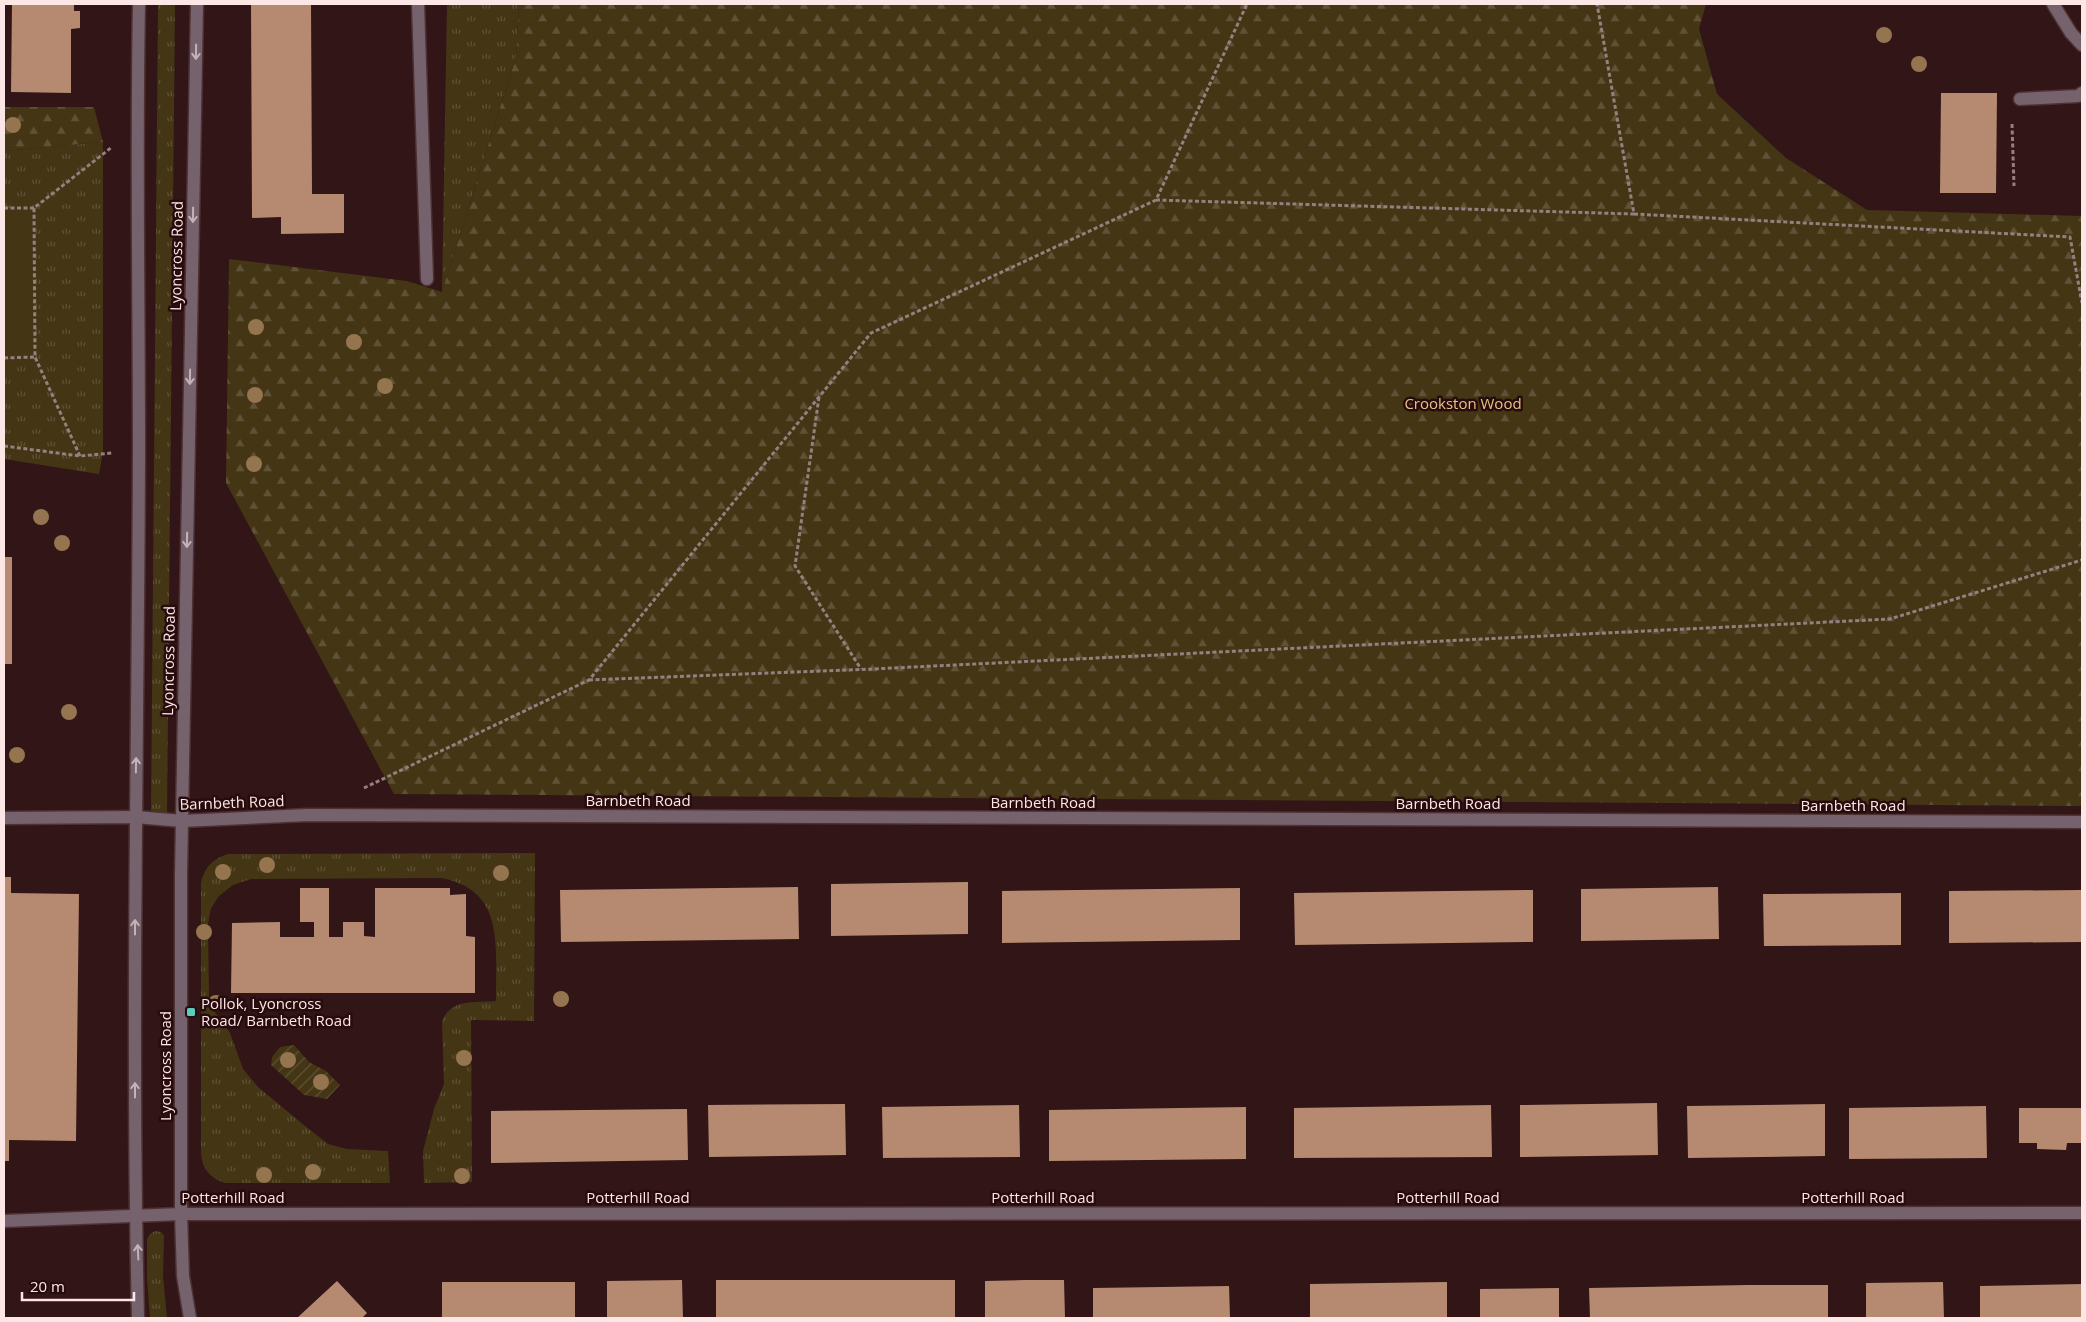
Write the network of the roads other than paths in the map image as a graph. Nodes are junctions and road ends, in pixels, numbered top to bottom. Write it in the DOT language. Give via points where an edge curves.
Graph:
graph roads {
  1 [pos="139,4"];
  2 [pos="197,4"];
  3 [pos="418,4"];
  4 [pos="2053,4"];
  5 [pos="2082,45"];
  6 [pos="2082,93"];
  7 [pos="2020,99"];
  8 [pos="427,279"];
  9 [pos="136,817"];
  10 [pos="4,818"];
  11 [pos="182,821"];
  12 [pos="2082,822"];
  13 [pos="2082,1213"];
  14 [pos="136,1214"];
  15 [pos="181,1214"];
  16 [pos="4,1221"];
  17 [pos="138,1318"];
  18 [pos="190,1318"];
  9 -- 1 [label="street, Lyoncross Road, one-way"];
  2 -- 11 [label="street, Lyoncross Road, one-way"];
  3 -- 8 [label="street"];
  4 -- 5 [label="street"];
  6 -- 7 [label="street" via="2078,96"];
  9 -- 10 [label="street, Barnbeth Road"];
  9 -- 11 [label="street, Barnbeth Road"];
  14 -- 9 [label="street, Lyoncross Road, one-way"];
  11 -- 12 [label="street, Barnbeth Road" via="328,816"];
  11 -- 15 [label="street, Lyoncross Road"];
  13 -- 15 [label="street, Potterhill Road"];
  14 -- 15 [label="street, Potterhill Road"];
  14 -- 16 [label="street, Potterhill Road"];
  17 -- 14 [label="street, Lyoncross Road, one-way"];
  15 -- 18 [label="street, Lyoncross Road" via="183,1276"];
}
